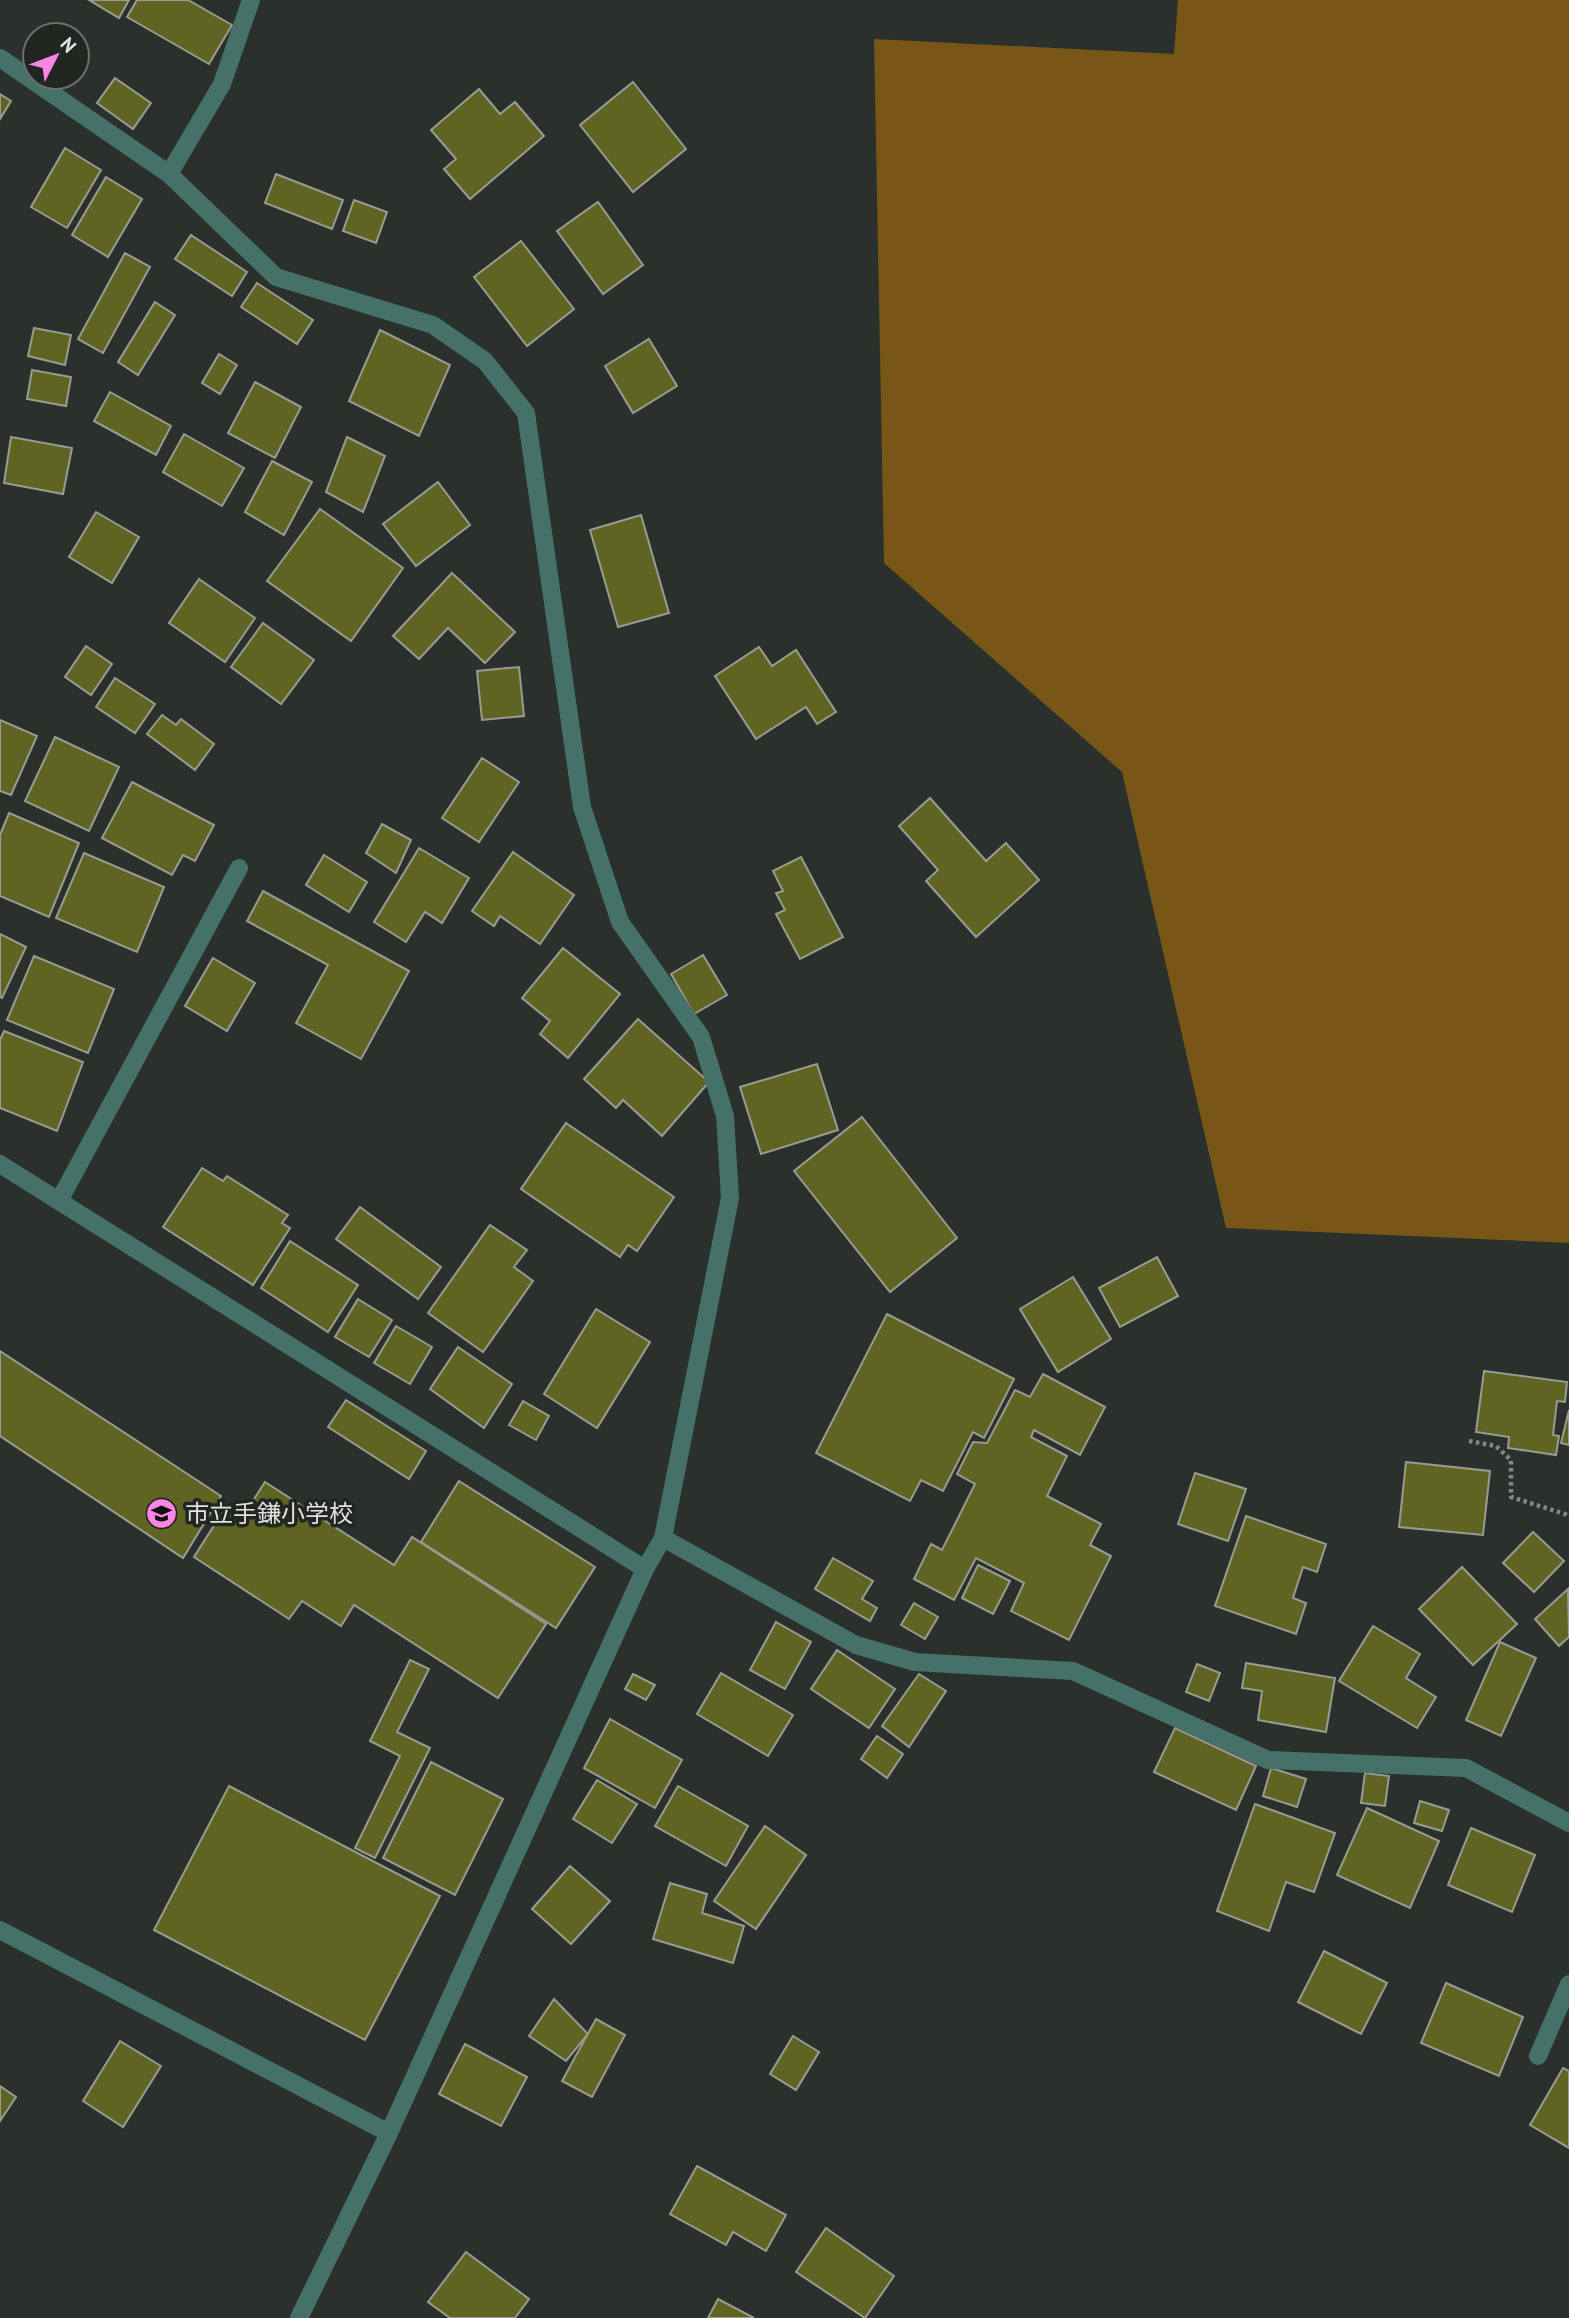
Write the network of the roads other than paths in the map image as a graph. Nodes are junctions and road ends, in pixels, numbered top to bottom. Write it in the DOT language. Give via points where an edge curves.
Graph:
graph roads {
  1 [pos="251,0"];
  2 [pos="0,58"];
  3 [pos="169,174"];
  4 [pos="239,868"];
  5 [pos="0,1164"];
  6 [pos="59,1201"];
  7 [pos="663,1538"];
  8 [pos="645,1569"];
  9 [pos="1569,1823"];
  10 [pos="0,1930"];
  11 [pos="1569,1984"];
  12 [pos="1538,2056"];
  13 [pos="389,2133"];
  14 [pos="299,2318"];
  1 -- 3 [label="street" via="222,85"];
  2 -- 3 [label="street"];
  3 -- 7 [label="street" via="276,277 433,326 485,360 526,412 582,807 620,922 701,1037 725,1116 730,1198"];
  4 -- 6 [label="street"];
  5 -- 6 [label="street"];
  6 -- 8 [label="street"];
  7 -- 8 [label="street"];
  7 -- 9 [label="street" via="856,1645 915,1662 1073,1671 1268,1760 1466,1768"];
  8 -- 13 [label="street"];
  10 -- 13 [label="street"];
  11 -- 12 [label="street"];
  13 -- 14 [label="street"];
}
